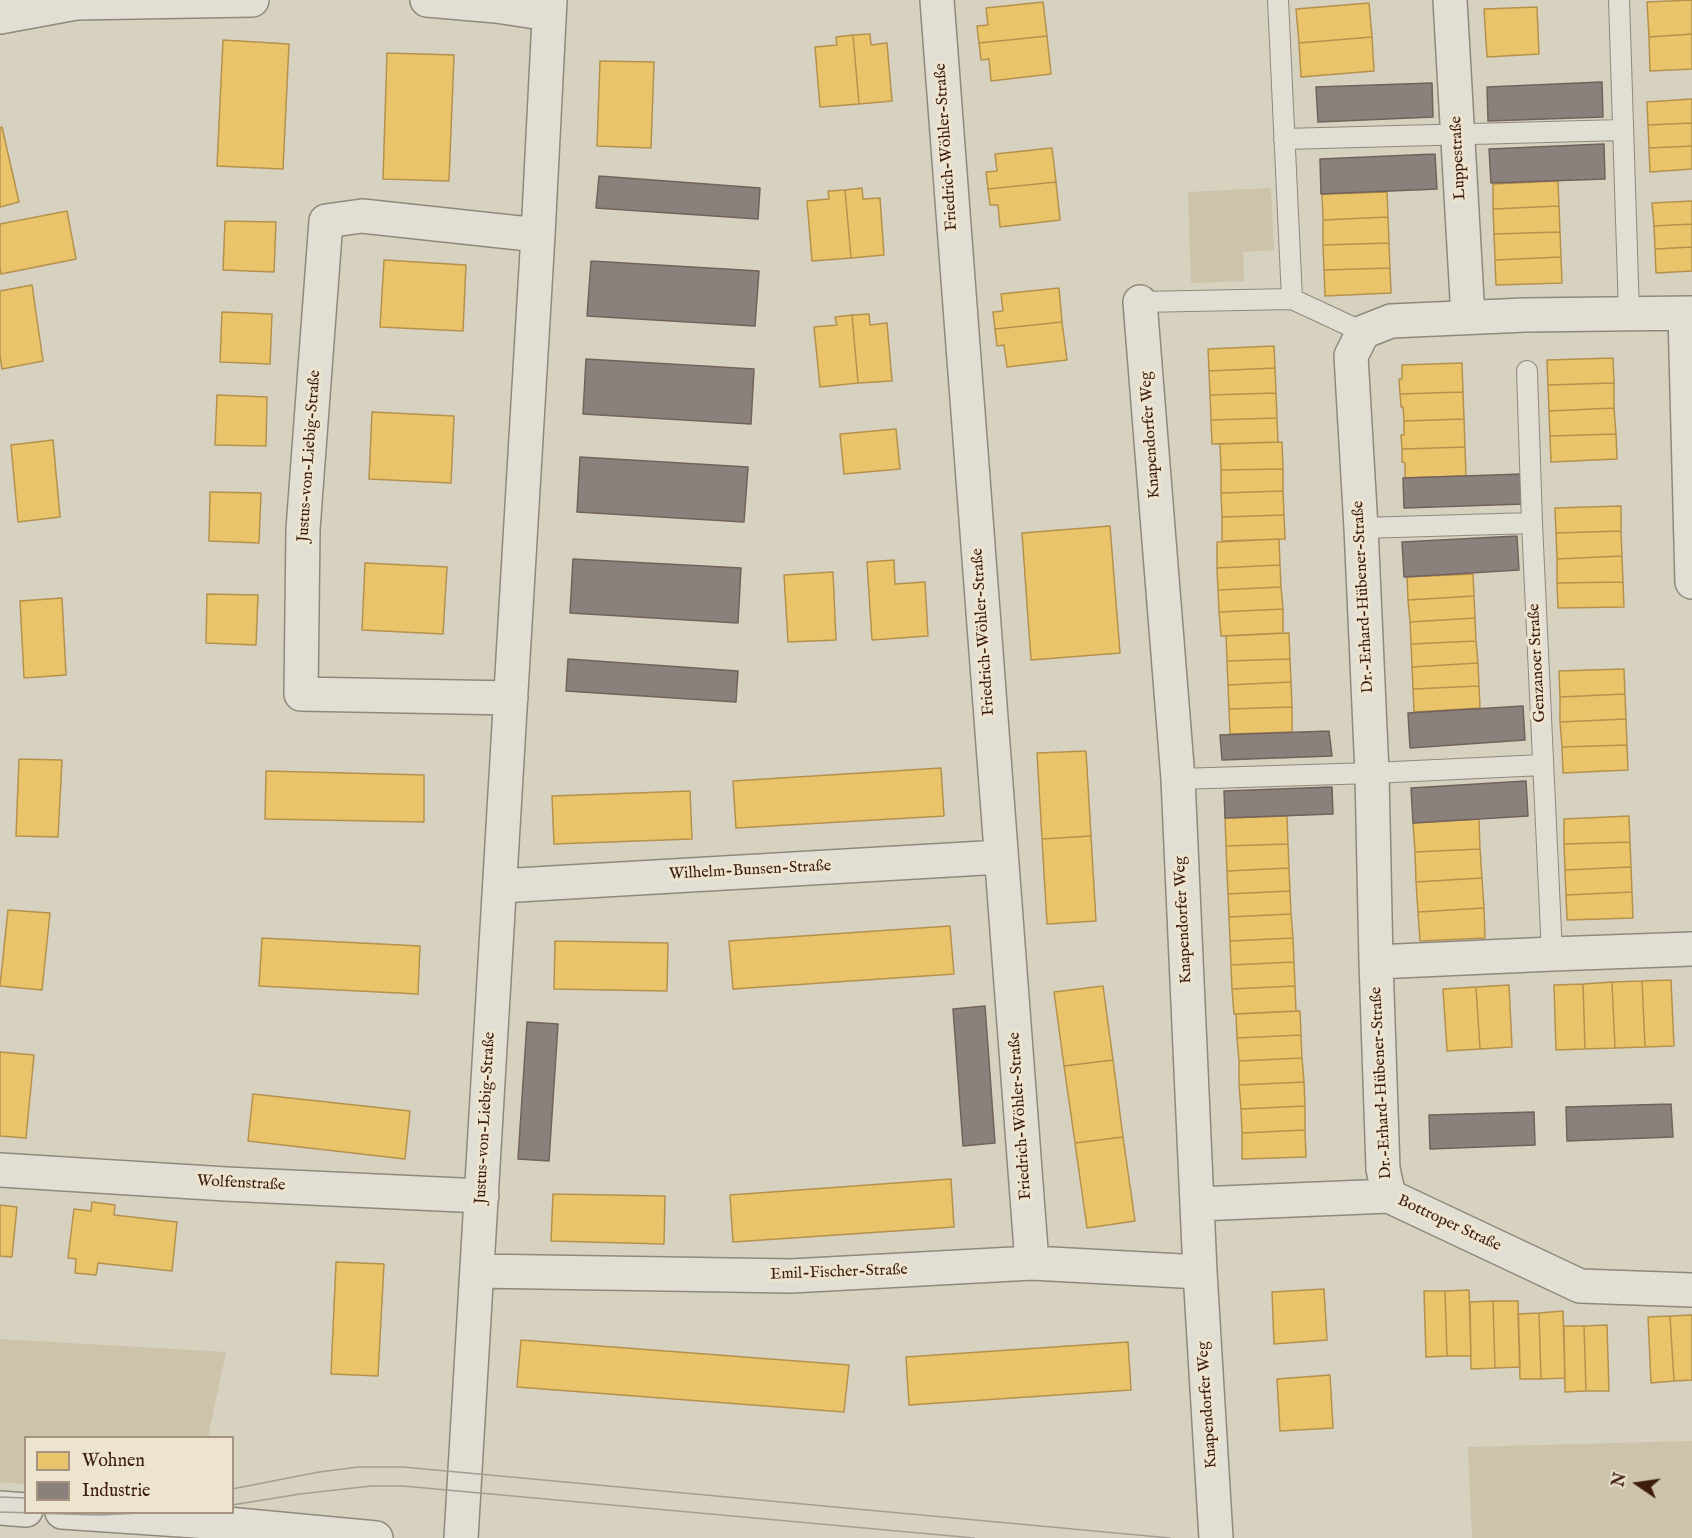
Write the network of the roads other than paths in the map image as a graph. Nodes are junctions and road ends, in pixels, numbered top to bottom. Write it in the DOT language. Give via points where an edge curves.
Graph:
graph roads {
  1 [pos="252,0"];
  2 [pos="427,0"];
  3 [pos="937,0"];
  4 [pos="1278,0"];
  5 [pos="1450,0"];
  6 [pos="1619,0"];
  7 [pos="550,7"];
  8 [pos="0,17"];
  9 [pos="1622,130"];
  10 [pos="1458,135"];
  11 [pos="1284,139"];
  12 [pos="538,235"];
  13 [pos="1292,299"];
  14 [pos="1140,302"];
  15 [pos="1629,313"];
  16 [pos="1688,314"];
  17 [pos="1468,316"];
  18 [pos="1363,332"];
  19 [pos="1527,371"];
  20 [pos="1690,491"];
  21 [pos="1532,523"];
  22 [pos="1361,528"];
  23 [pos="1692,568"];
  24 [pos="511,698"];
  25 [pos="1543,765"];
  26 [pos="1372,773"];
  27 [pos="1178,779"];
  28 [pos="1001,857"];
  29 [pos="500,886"];
  30 [pos="1692,950"];
  31 [pos="1552,954"];
  32 [pos="1376,962"];
  33 [pos="0,1170"];
  34 [pos="482,1196"];
  35 [pos="1389,1196"];
  36 [pos="1198,1204"];
  37 [pos="1032,1263"];
  38 [pos="477,1271"];
  39 [pos="1200,1272"];
  40 [pos="1692,1290"];
  41 [pos="0,1508"];
  42 [pos="24,1510"];
  43 [pos="92,1514"];
  44 [pos="376,1538"];
  45 [pos="461,1538"];
  46 [pos="1216,1538"];
  1 -- 8 [label="street" via="76,3"];
  2 -- 7 [label="street, Justus-von-Liebig-Straße"];
  3 -- 28 [label="street, Friedrich-Wöhler-Straße"];
  4 -- 11 [label="lane"];
  5 -- 10 [label="street, Luppestraße"];
  6 -- 9 [label="lane"];
  7 -- 12 [label="street, Justus-von-Liebig-Straße"];
  9 -- 10 [label="lane"];
  9 -- 15 [label="lane"];
  10 -- 11 [label="lane"];
  10 -- 17 [label="street, Luppestraße"];
  11 -- 13 [label="lane"];
  12 -- 24 [label="street, Justus-von-Liebig-Straße"];
  12 -- 24 [label="street, Justus-von-Liebig-Straße" via="362,216 326,221 303,529 302,694"];
  13 -- 14 [label="lane"];
  13 -- 18 [label="lane"];
  14 -- 27 [label="street, Knapendorfer Weg"];
  15 -- 16 [label="street"];
  15 -- 17 [label="street"];
  16 -- 20 [label="street"];
  17 -- 18 [label="street" via="1391,321"];
  18 -- 22 [label="street, Dr.-Erhard-Hübener-Straße" via="1351,356"];
  19 -- 21 [label="lane, Genzanoer Straße"];
  20 -- 23 [label="street"];
  21 -- 22 [label="lane"];
  21 -- 25 [label="lane, Genzanoer Straße"];
  22 -- 26 [label="street, Dr.-Erhard-Hübener-Straße"];
  24 -- 29 [label="street, Justus-von-Liebig-Straße"];
  25 -- 26 [label="lane"];
  25 -- 31 [label="lane, Genzanoer Straße"];
  26 -- 27 [label="lane"];
  26 -- 32 [label="street, Dr.-Erhard-Hübener-Straße"];
  27 -- 36 [label="street, Knapendorfer Weg"];
  28 -- 29 [label="street, Wilhelm-Bunsen-Straße"];
  28 -- 37 [label="street, Friedrich-Wöhler-Straße"];
  29 -- 34 [label="street, Justus-von-Liebig-Straße"];
  30 -- 31 [label="street"];
  31 -- 32 [label="street"];
  32 -- 35 [label="street, Dr.-Erhard-Hübener-Straße" via="1383,1169"];
  33 -- 34 [label="street, Wolfenstraße"];
  34 -- 38 [label="street, Justus-von-Liebig-Straße"];
  35 -- 36 [label="street, Bottroper Straße"];
  35 -- 40 [label="street, Bottroper Straße" via="1580,1286"];
  36 -- 39 [label="street, Knapendorfer Weg"];
  37 -- 38 [label="street, Emil-Fischer-Straße" via="791,1276"];
  37 -- 39 [label="street, Emil-Fischer-Straße"];
  38 -- 45 [label="street, Justus-von-Liebig-Straße"];
  39 -- 46 [label="street, Knapendorfer Weg"];
  41 -- 42 [label="street"];
  43 -- 44 [label="street"];
}
